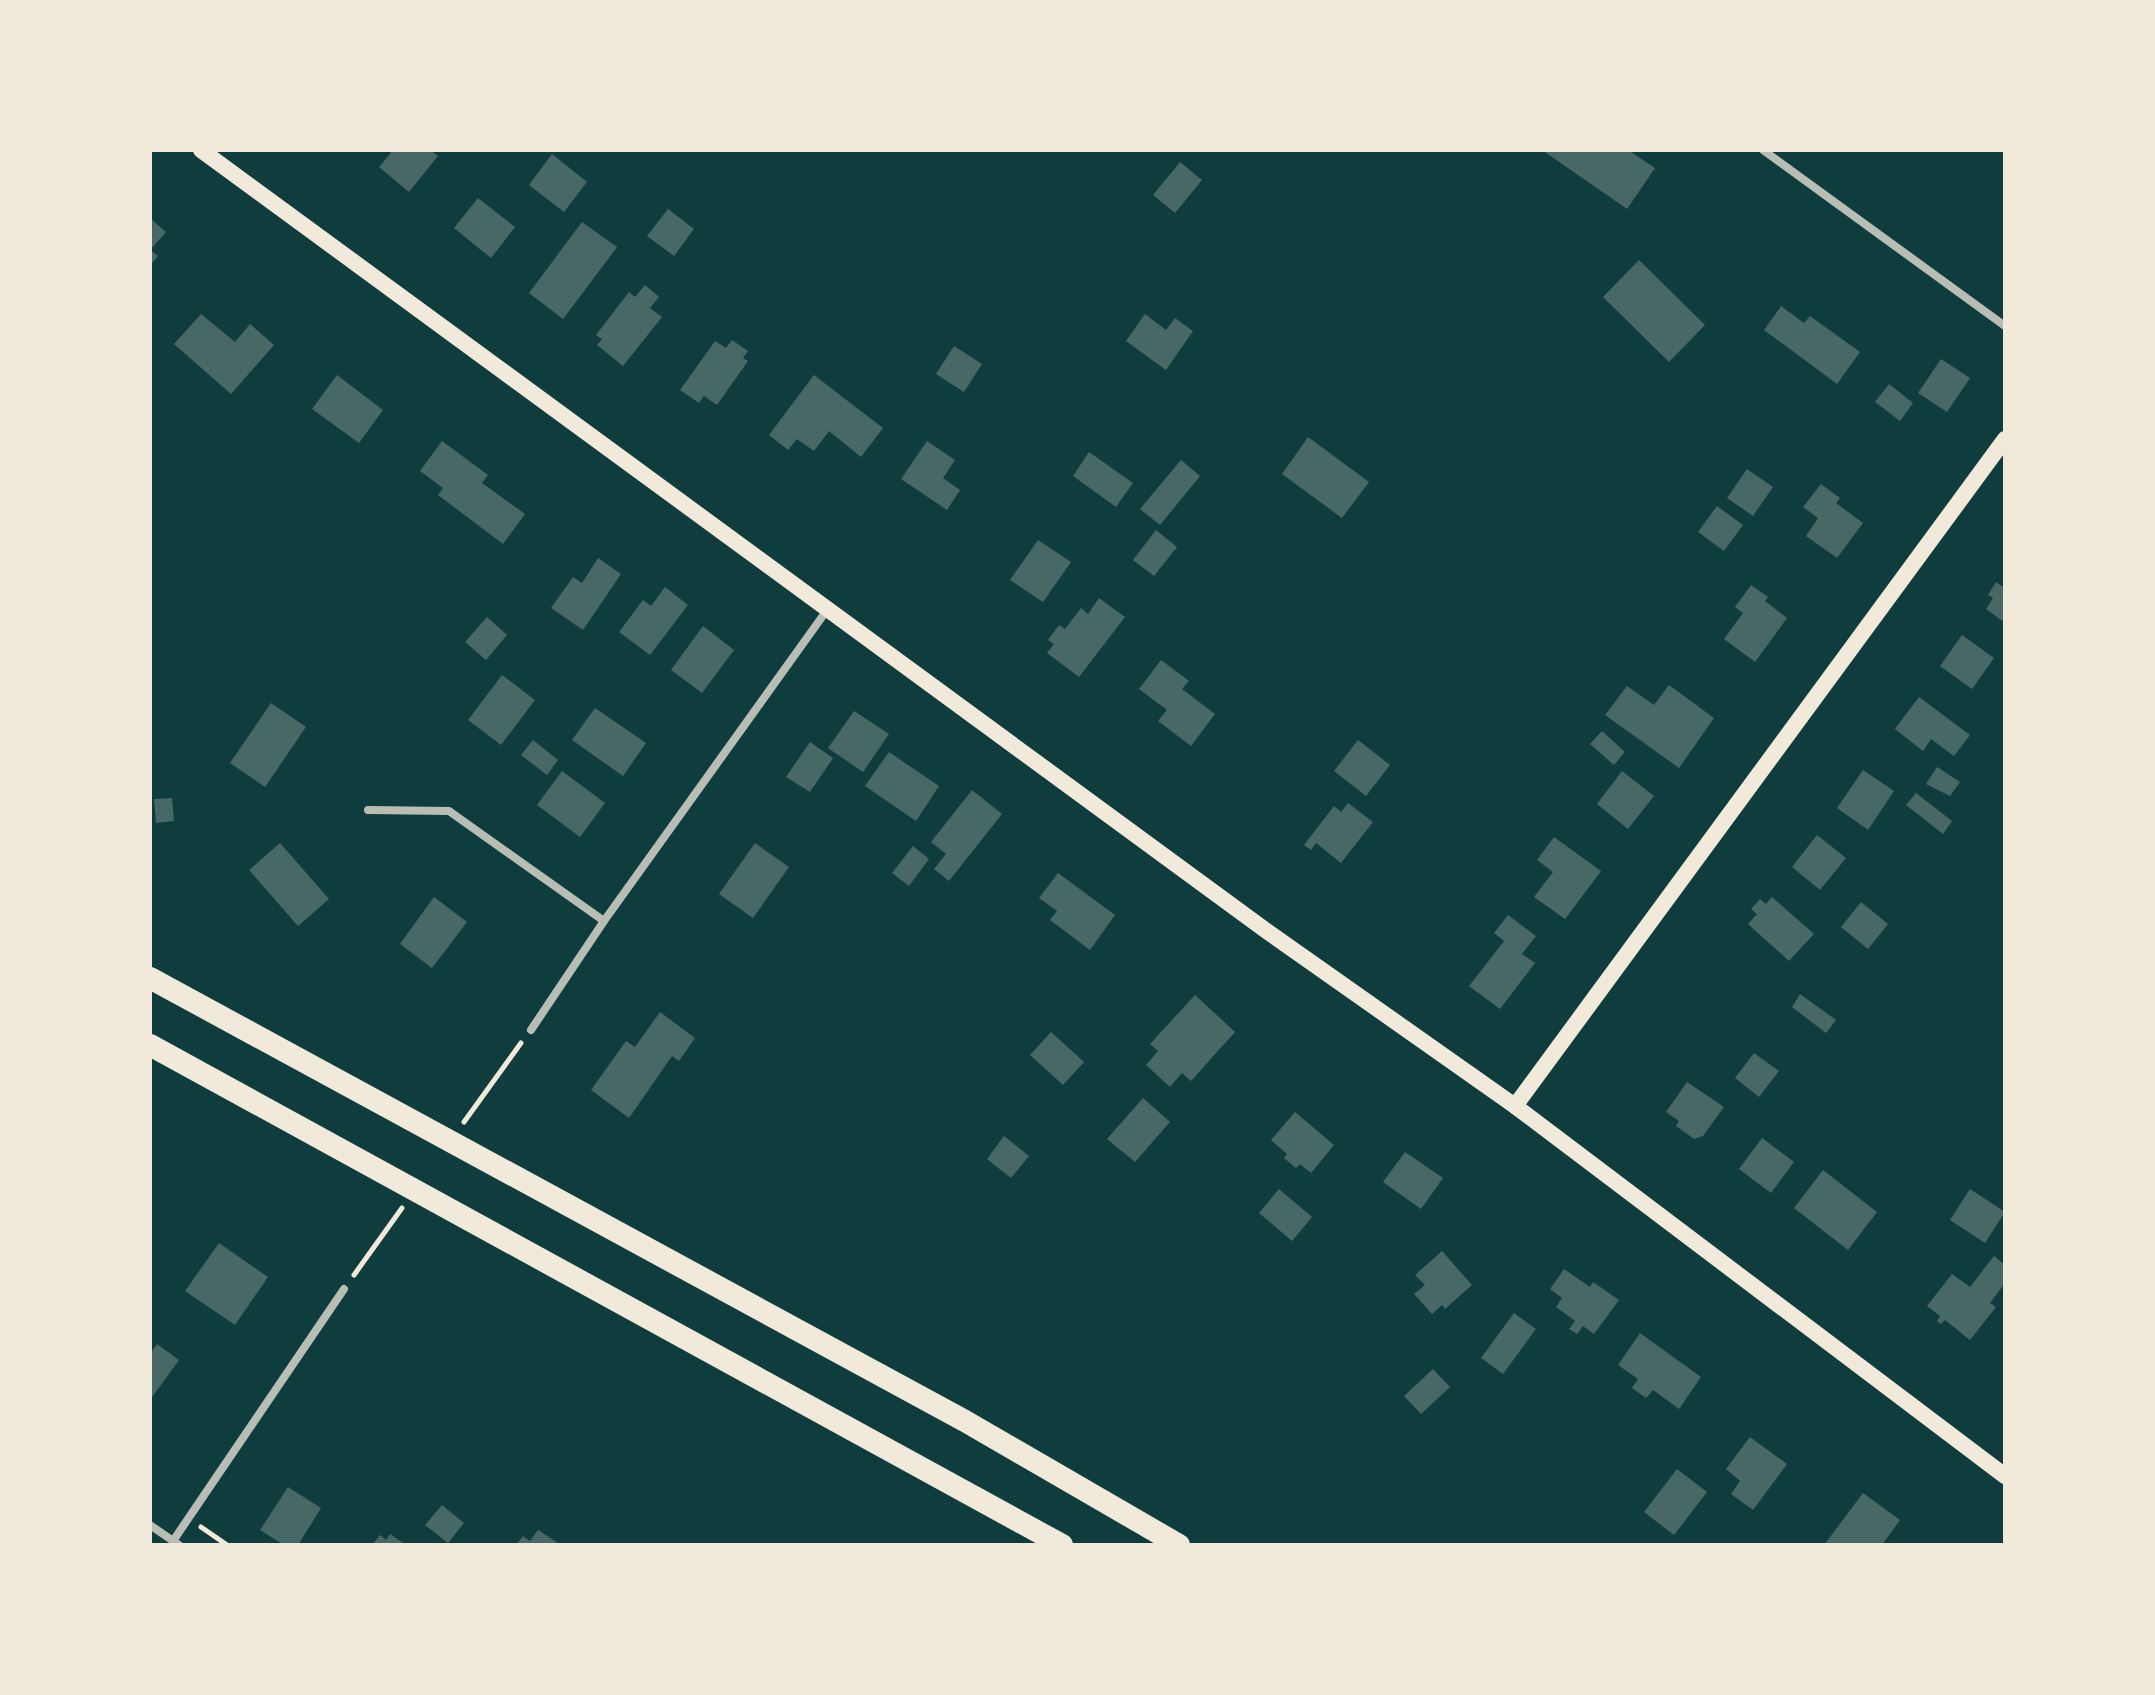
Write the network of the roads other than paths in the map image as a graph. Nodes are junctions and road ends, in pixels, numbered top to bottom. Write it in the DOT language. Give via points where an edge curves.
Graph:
graph roads {
  1 [pos="201,150"];
  2 [pos="1763,150"];
  3 [pos="2005,326"];
  4 [pos="2005,439"];
  5 [pos="827,610"];
  6 [pos="368,810"];
  7 [pos="604,921"];
  8 [pos="150,978"];
  9 [pos="531,1030"];
  10 [pos="150,1045"];
  11 [pos="1515,1106"];
  12 [pos="344,1289"];
  13 [pos="2005,1476"];
  14 [pos="150,1525"];
  15 [pos="176,1543"];
  16 [pos="1062,1545"];
  17 [pos="1179,1545"];
  1 -- 5 [label="main road"];
  2 -- 3 [label="street"];
  4 -- 11 [label="main road"];
  5 -- 7 [label="street"];
  5 -- 11 [label="main road"];
  6 -- 7 [label="street" via="449,811"];
  7 -- 9 [label="street"];
  8 -- 17 [label="highway" via="965,1421"];
  10 -- 16 [label="highway"];
  11 -- 13 [label="main road"];
  12 -- 15 [label="street"];
  14 -- 15 [label="street"];
}
